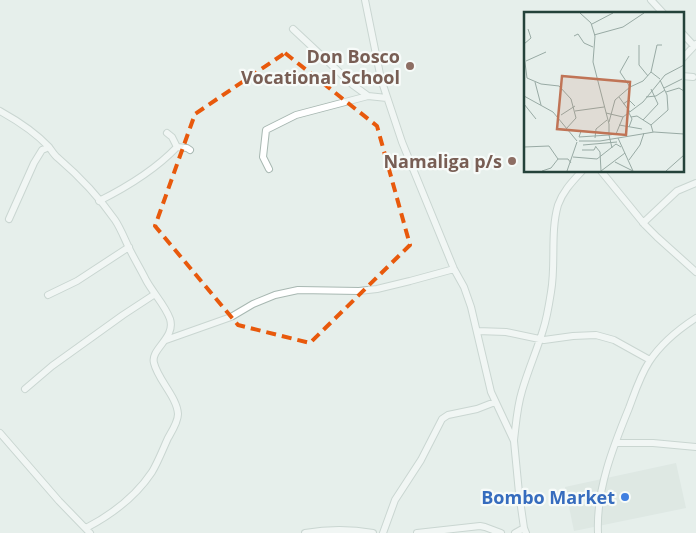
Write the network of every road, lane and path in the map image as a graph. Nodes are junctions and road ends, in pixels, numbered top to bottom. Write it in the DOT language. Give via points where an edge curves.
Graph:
graph roads {
  1 [pos="365,0"];
  2 [pos="651,0"];
  3 [pos="662,12"];
  4 [pos="293,29"];
  5 [pos="684,35"];
  6 [pos="695,45"];
  7 [pos="684,57"];
  8 [pos="684,76"];
  9 [pos="693,77"];
  10 [pos="368,96"];
  11 [pos="387,98"];
  12 [pos="0,111"];
  13 [pos="167,133"];
  14 [pos="177,147"];
  15 [pos="49,148"];
  16 [pos="190,150"];
  17 [pos="270,169"];
  18 [pos="581,172"];
  19 [pos="602,172"];
  20 [pos="696,183"];
  21 [pos="99,201"];
  22 [pos="9,219"];
  23 [pos="643,223"];
  24 [pos="129,248"];
  25 [pos="454,269"];
  26 [pos="696,272"];
  27 [pos="156,294"];
  28 [pos="48,295"];
  29 [pos="696,318"];
  30 [pos="477,331"];
  31 [pos="540,339"];
  32 [pos="166,340"];
  33 [pos="650,360"];
  34 [pos="24,390"];
  35 [pos="496,402"];
  36 [pos="0,433"];
  37 [pos="514,441"];
  38 [pos="616,443"];
  39 [pos="696,447"];
  40 [pos="88,530"];
  41 [pos="525,531"];
  42 [pos="306,533"];
  43 [pos="373,533"];
  44 [pos="383,533"];
  45 [pos="417,533"];
  46 [pos="501,533"];
  47 [pos="515,533"];
  48 [pos="598,533"];
  1 -- 11 [label="street"];
  2 -- 3 [label="street"];
  4 -- 10 [label="street"];
  5 -- 6 [label="street"];
  6 -- 7 [label="street"];
  8 -- 9 [label="street"];
  10 -- 11 [label="street"];
  10 -- 17 [label="street" via="296,115 266,130 263,157"];
  11 -- 25 [label="street"];
  12 -- 15 [label="street" via="29,128"];
  13 -- 14 [label="street"];
  14 -- 16 [label="street"];
  14 -- 21 [label="street" via="131,183"];
  15 -- 21 [label="street"];
  15 -- 22 [label="street" via="42,150 34,163"];
  18 -- 31 [label="street" via="568,186 559,203 554,275"];
  19 -- 23 [label="street"];
  20 -- 23 [label="street" via="677,191"];
  21 -- 24 [label="street" via="114,218"];
  23 -- 26 [label="street"];
  24 -- 27 [label="street"];
  24 -- 28 [label="street"];
  25 -- 30 [label="street" via="464,287"];
  25 -- 32 [label="street" via="368,290 298,290 275,295 231,317"];
  27 -- 32 [label="street" via="169,316 171,326"];
  27 -- 34 [label="street" via="52,366"];
  29 -- 33 [label="street"];
  30 -- 31 [label="street" via="506,332"];
  30 -- 35 [label="street"];
  31 -- 33 [label="street" via="596,335 614,340"];
  31 -- 37 [label="street" via="521,392"];
  32 -- 40 [label="street" via="153,360 176,406 176,423 153,471 132,497"];
  33 -- 38 [label="street"];
  35 -- 37 [label="street"];
  35 -- 44 [label="street" via="442,419 395,500"];
  36 -- 40 [label="street"];
  37 -- 41 [label="street"];
  38 -- 39 [label="street"];
  38 -- 48 [label="street" via="601,490"];
  41 -- 47 [label="street"];
  42 -- 43 [label="street" via="353,530"];
  45 -- 46 [label="street" via="480,526"];
}
